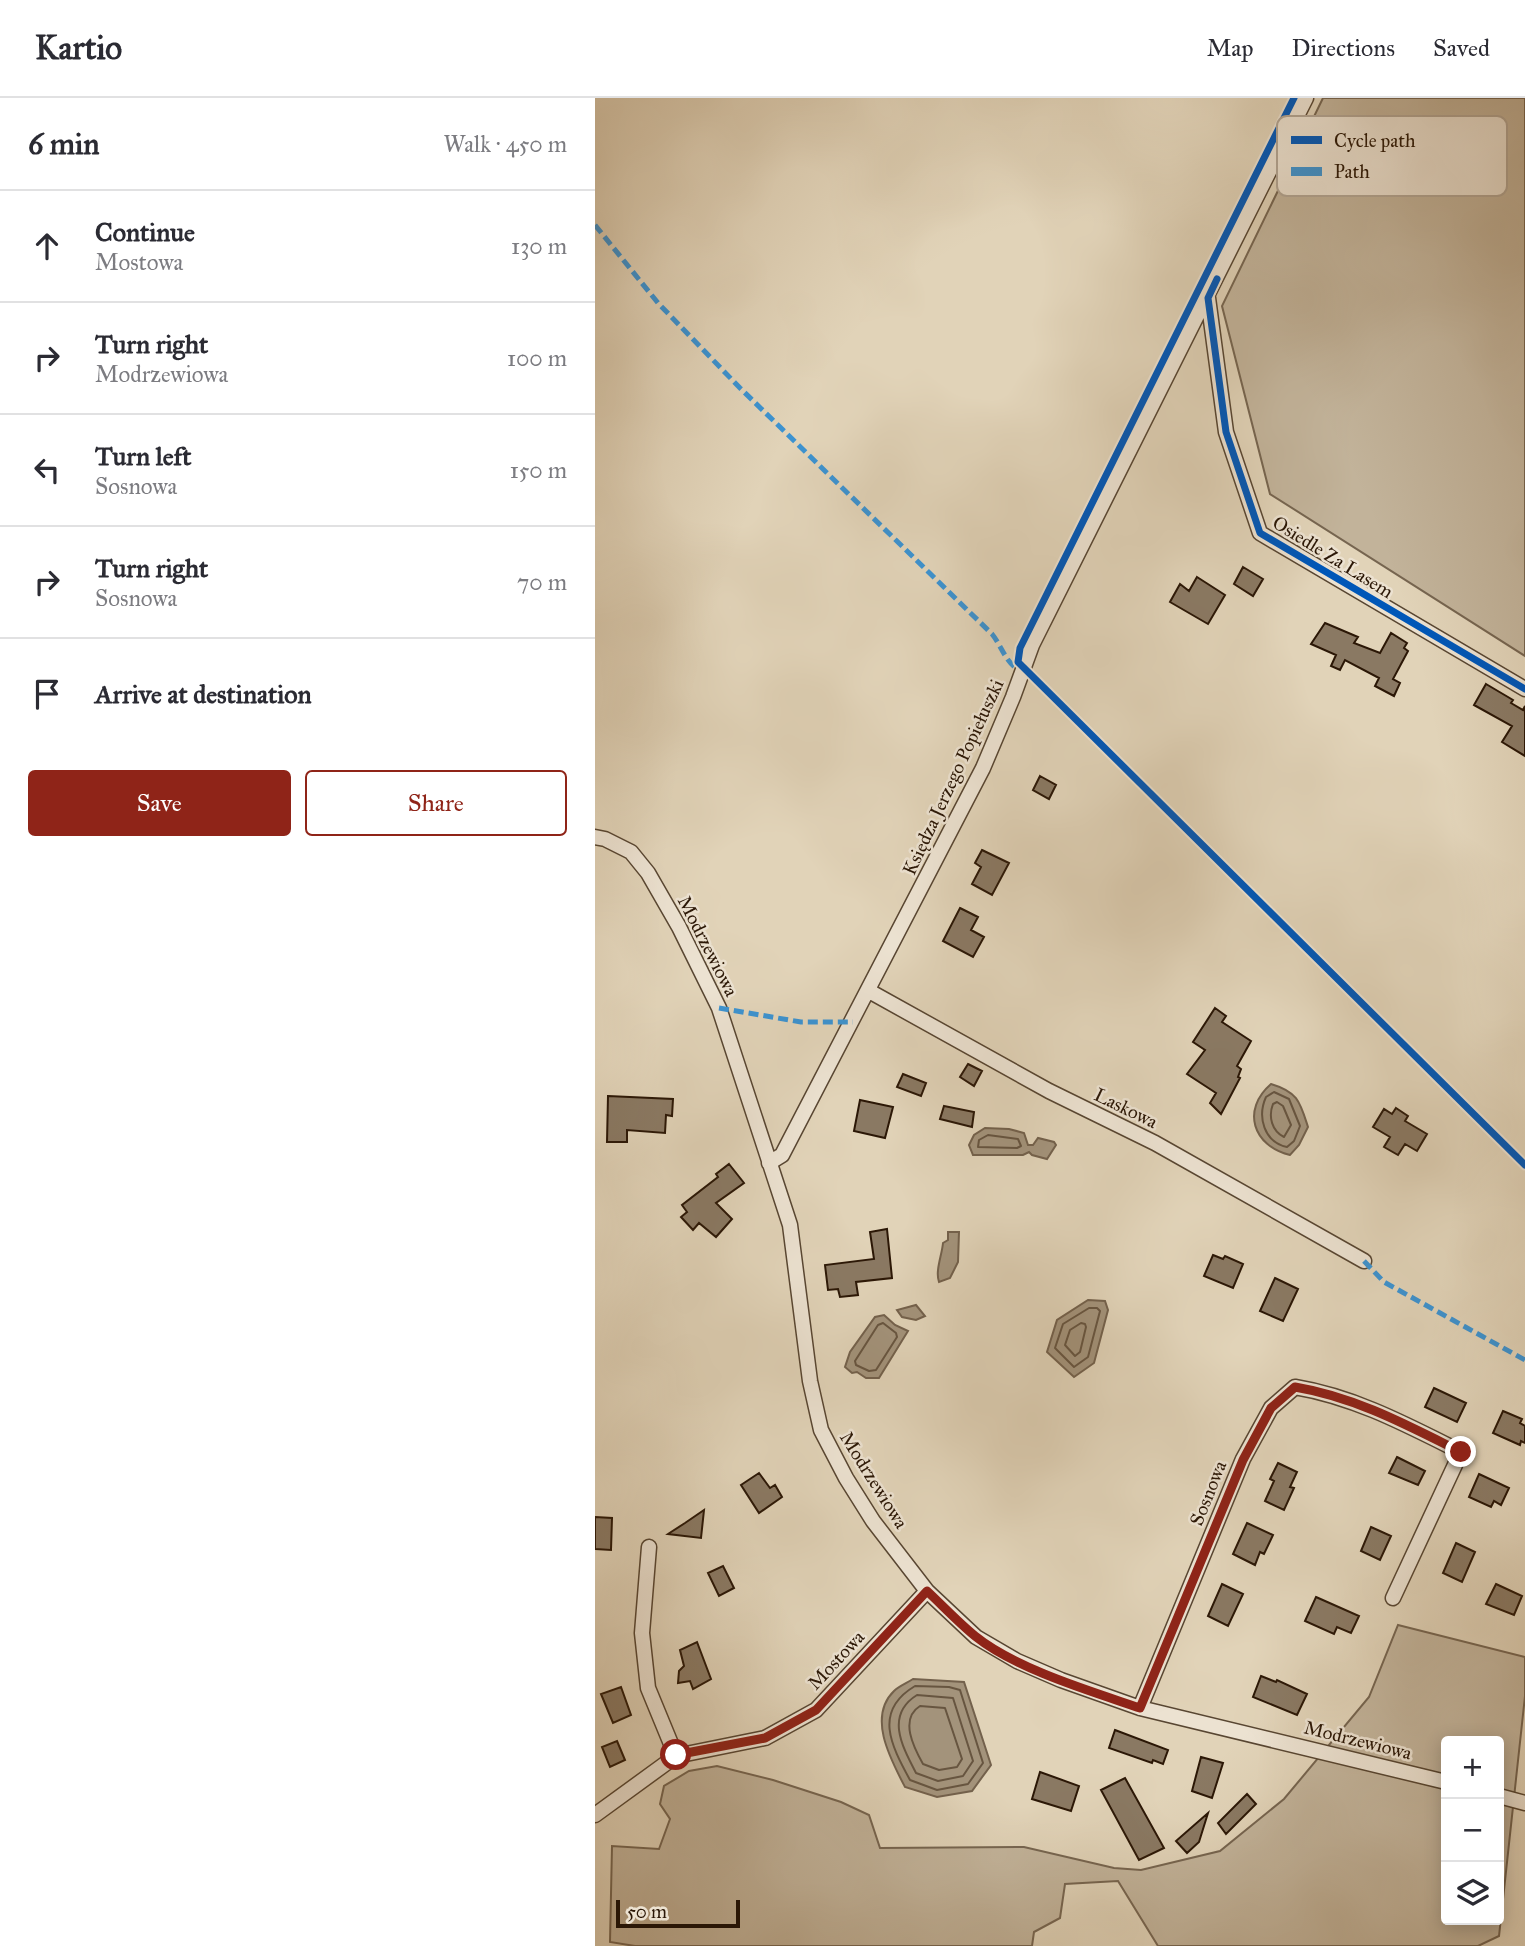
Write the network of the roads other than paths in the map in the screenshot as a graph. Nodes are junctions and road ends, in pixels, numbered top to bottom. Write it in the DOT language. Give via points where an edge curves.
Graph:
graph roads {
  1 [pos="1307,98"];
  2 [pos="1298,116"];
  3 [pos="1277,159"];
  4 [pos="1208,298"];
  5 [pos="1525,689"];
  6 [pos="595,837"];
  7 [pos="869,991"];
  8 [pos="769,1163"];
  9 [pos="1364,1261"];
  10 [pos="649,1547"];
  11 [pos="927,1591"];
  12 [pos="1393,1598"];
  13 [pos="1140,1708"];
  14 [pos="676,1755"];
  15 [pos="1441,1781"];
  16 [pos="1504,1797"];
  17 [pos="1525,1803"];
  18 [pos="595,1815"];
  1 -- 2 [label="street, Księdza Jerzego Popiełuszki"];
  3 -- 4 [label="street, Księdza Jerzego Popiełuszki"];
  4 -- 5 [label="street, Osiedle Za Lasem" via="1226,432 1260,533"];
  4 -- 7 [label="street, Księdza Jerzego Popiełuszki" via="1032,645 983,768"];
  6 -- 8 [label="street, Modrzewiowa" via="631,852 679,927 719,1008"];
  7 -- 8 [label="street, Księdza Jerzego Popiełuszki" via="782,1155"];
  7 -- 9 [label="street, Laskowa" via="1049,1091 1155,1143"];
  8 -- 11 [label="street, Modrzewiowa" via="790,1225 810,1381 821,1430 873,1521"];
  10 -- 14 [label="street" via="642,1633 648,1688"];
  11 -- 13 [label="street, Modrzewiowa" via="976,1637 1017,1661"];
  11 -- 14 [label="street, Mostowa" via="816,1710 765,1738"];
  12 -- 13 [label="street, Sosnowa" via="1461,1452 1370,1407 1295,1387 1271,1408 1243,1460"];
  13 -- 15 [label="street, Modrzewiowa"];
  14 -- 18 [label="street, Mostowa"];
  16 -- 17 [label="street"];
}
